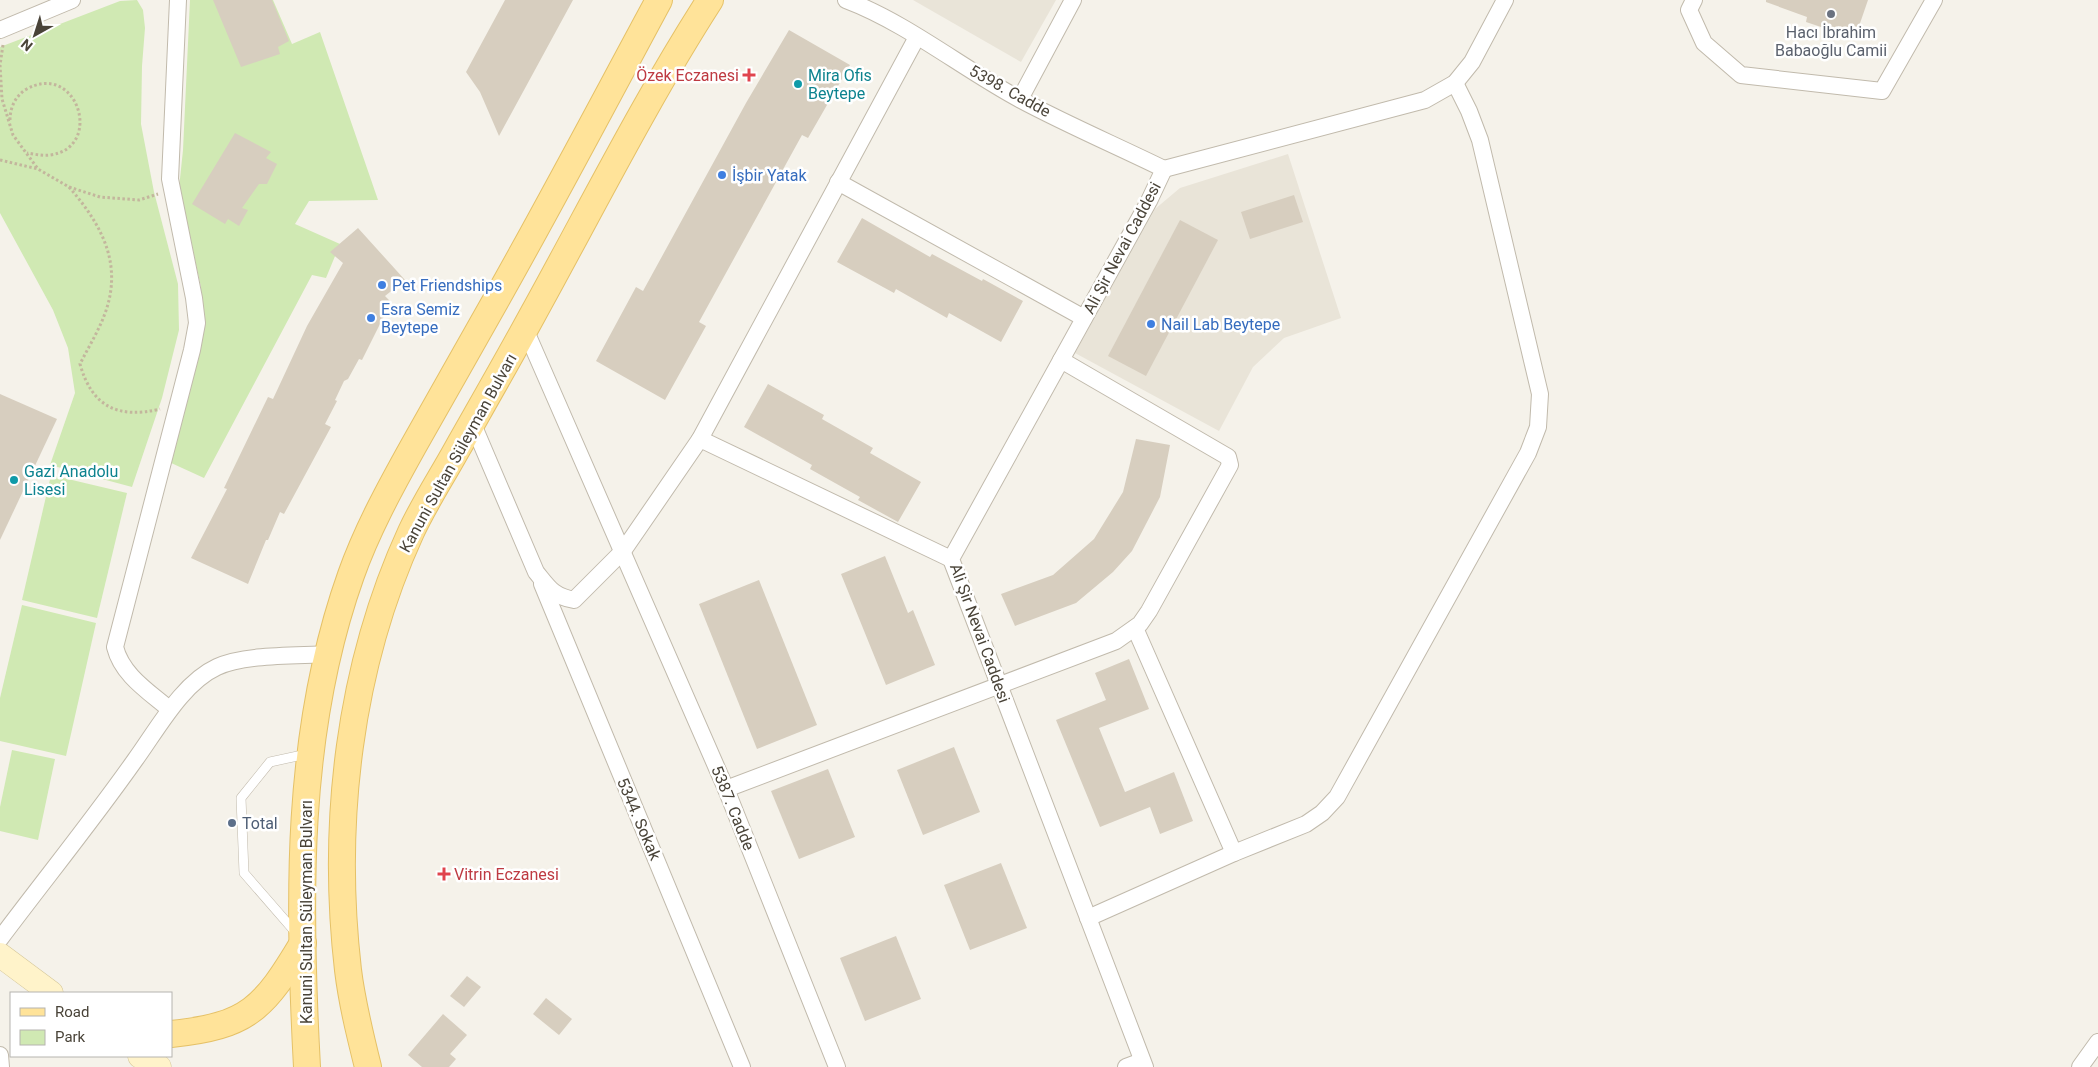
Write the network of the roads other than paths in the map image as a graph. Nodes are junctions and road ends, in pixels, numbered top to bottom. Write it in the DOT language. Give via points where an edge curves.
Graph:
graph roads {
  1 [pos="72,0"];
  2 [pos="178,0"];
  3 [pos="659,0"];
  4 [pos="710,0"];
  5 [pos="1073,0"];
  6 [pos="1505,0"];
  7 [pos="1694,0"];
  8 [pos="1934,0"];
  9 [pos="853,2"];
  10 [pos="3,28"];
  11 [pos="917,37"];
  12 [pos="1455,83"];
  13 [pos="1020,99"];
  14 [pos="1164,169"];
  15 [pos="838,182"];
  16 [pos="1084,318"];
  17 [pos="525,329"];
  18 [pos="1061,360"];
  19 [pos="472,422"];
  20 [pos="700,439"];
  21 [pos="623,551"];
  22 [pos="951,559"];
  23 [pos="536,572"];
  24 [pos="1135,628"];
  25 [pos="329,654"];
  26 [pos="999,686"];
  27 [pos="169,710"];
  28 [pos="310,754"];
  29 [pos="726,789"];
  30 [pos="1234,853"];
  31 [pos="1088,918"];
  32 [pos="0,939"];
  33 [pos="303,942"];
  34 [pos="0,955"];
  35 [pos="50,992"];
  36 [pos="172,1034"];
  37 [pos="2098,1042"];
  38 [pos="0,1055"];
  39 [pos="130,1057"];
  40 [pos="142,1057"];
  41 [pos="1143,1064"];
  42 [pos="1,1067"];
  43 [pos="141,1067"];
  44 [pos="160,1067"];
  45 [pos="308,1067"];
  46 [pos="368,1067"];
  47 [pos="742,1067"];
  48 [pos="837,1067"];
  49 [pos="1126,1067"];
  50 [pos="2080,1067"];
  1 -- 10 [label="street"];
  2 -- 27 [label="street" via="170,179 197,323 116,647 118,659 126,672"];
  3 -- 25 [label="main road, Kanuni Sultan Süleyman Bulvarı" via="380,507 351,576"];
  4 -- 17 [label="main road, Kanuni Sultan Süleyman Bulvarı" via="672,61"];
  5 -- 13 [label="street"];
  6 -- 12 [label="street" via="1472,62"];
  7 -- 8 [label="street" via="1689,10 1704,43 1741,75 1882,91"];
  9 -- 11 [label="street, 5398. Cadde"];
  11 -- 13 [label="street, 5398. Cadde"];
  11 -- 15 [label="street"];
  12 -- 14 [label="street" via="1425,100"];
  12 -- 30 [label="street" via="1480,140 1540,394 1538,427 1528,453 1337,797 1306,824"];
  13 -- 14 [label="street, 5398. Cadde"];
  14 -- 16 [label="street, Ali Şir Nevai Caddesi"];
  15 -- 16 [label="street"];
  15 -- 20 [label="street"];
  16 -- 18 [label="street, Ali Şir Nevai Caddesi"];
  17 -- 19 [label="main road, Kanuni Sultan Süleyman Bulvarı"];
  17 -- 21 [label="street, 5387. Cadde"];
  18 -- 22 [label="street, Ali Şir Nevai Caddesi"];
  18 -- 24 [label="street" via="1228,457 1230,465 1149,611"];
  19 -- 23 [label="street, 5344. Sokak"];
  19 -- 46 [label="main road, Kanuni Sultan Süleyman Bulvarı" via="420,515 398,563 369,655 351,739 342,859 344,918 348,972"];
  20 -- 21 [label="street"];
  20 -- 22 [label="street"];
  21 -- 23 [label="street" via="574,600 560,597"];
  21 -- 29 [label="street, 5387. Cadde"];
  22 -- 26 [label="street, Ali Şir Nevai Caddesi"];
  23 -- 47 [label="street, 5344. Sokak"];
  24 -- 26 [label="street" via="1116,641"];
  24 -- 30 [label="street"];
  25 -- 27 [label="street" via="242,659 216,667"];
  25 -- 28 [label="main road, Kanuni Sultan Süleyman Bulvarı"];
  26 -- 29 [label="street"];
  26 -- 31 [label="street, Ali Şir Nevai Caddesi"];
  27 -- 32 [label="street" via="136,760"];
  28 -- 33 [label="main road, Kanuni Sultan Süleyman Bulvarı" via="304,831"];
  28 -- 33 [label="lane" via="270,762 241,798 244,872"];
  29 -- 48 [label="street, 5387. Cadde"];
  30 -- 31 [label="street"];
  31 -- 41 [label="street, Ali Şir Nevai Caddesi"];
  33 -- 36 [label="main road" via="265,999 241,1018 202,1031"];
  33 -- 45 [label="main road, Kanuni Sultan Süleyman Bulvarı"];
  34 -- 35 [label="main road"];
  37 -- 50 [label="street"];
  38 -- 42 [label="street"];
  39 -- 43 [label="main road"];
  40 -- 44 [label="main road"];
  41 -- 49 [label="street"];
}
